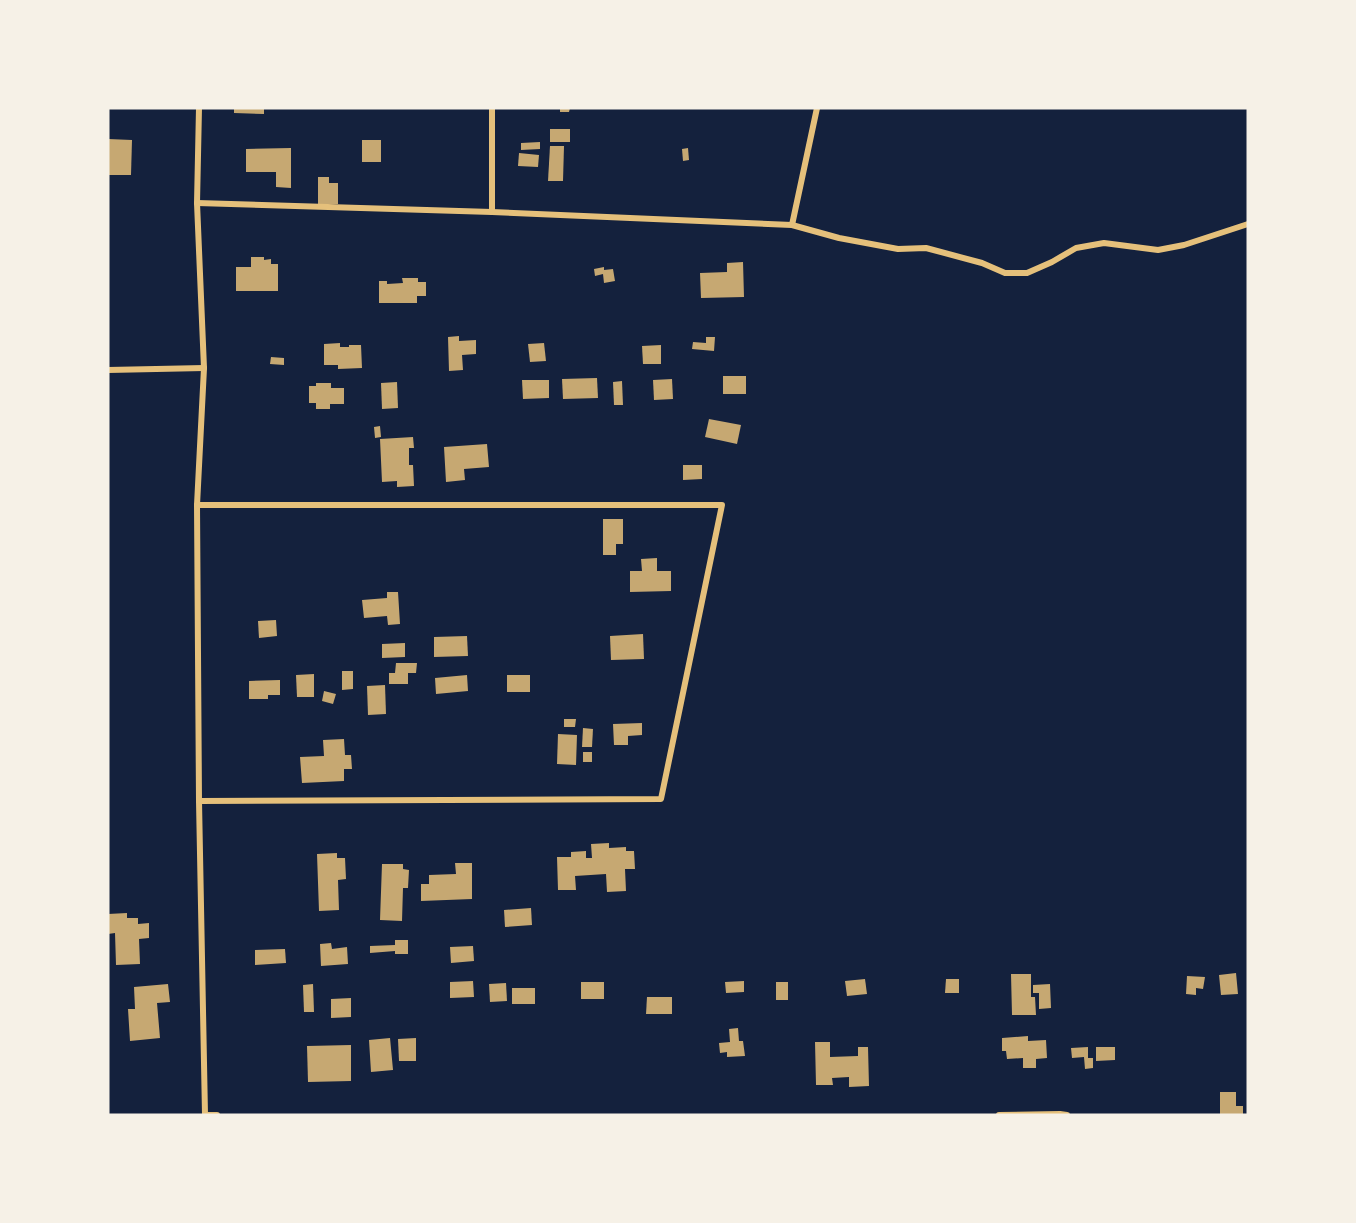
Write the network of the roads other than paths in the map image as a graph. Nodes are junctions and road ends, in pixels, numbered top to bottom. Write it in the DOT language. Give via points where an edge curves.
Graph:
graph roads {
  1 [pos="198,108"];
  2 [pos="492,108"];
  3 [pos="817,108"];
  4 [pos="197,203"];
  5 [pos="492,212"];
  6 [pos="1248,224"];
  7 [pos="792,225"];
  8 [pos="204,368"];
  9 [pos="108,370"];
  10 [pos="197,505"];
  11 [pos="199,801"];
  12 [pos="205,1115"];
  13 [pos="218,1115"];
  14 [pos="999,1115"];
  15 [pos="1067,1115"];
  1 -- 4 [label="street"];
  2 -- 5 [label="street"];
  3 -- 7 [label="street"];
  4 -- 5 [label="street"];
  4 -- 8 [label="street"];
  5 -- 7 [label="street"];
  6 -- 7 [label="street" via="1158,250 1104,243 1076,248 1027,273 1005,273 926,248 898,249"];
  8 -- 9 [label="street"];
  8 -- 10 [label="street"];
  10 -- 11 [label="street"];
  10 -- 11 [label="street" via="722,505 661,799"];
  11 -- 12 [label="street"];
  12 -- 13 [label="street"];
  14 -- 15 [label="street"];
}
